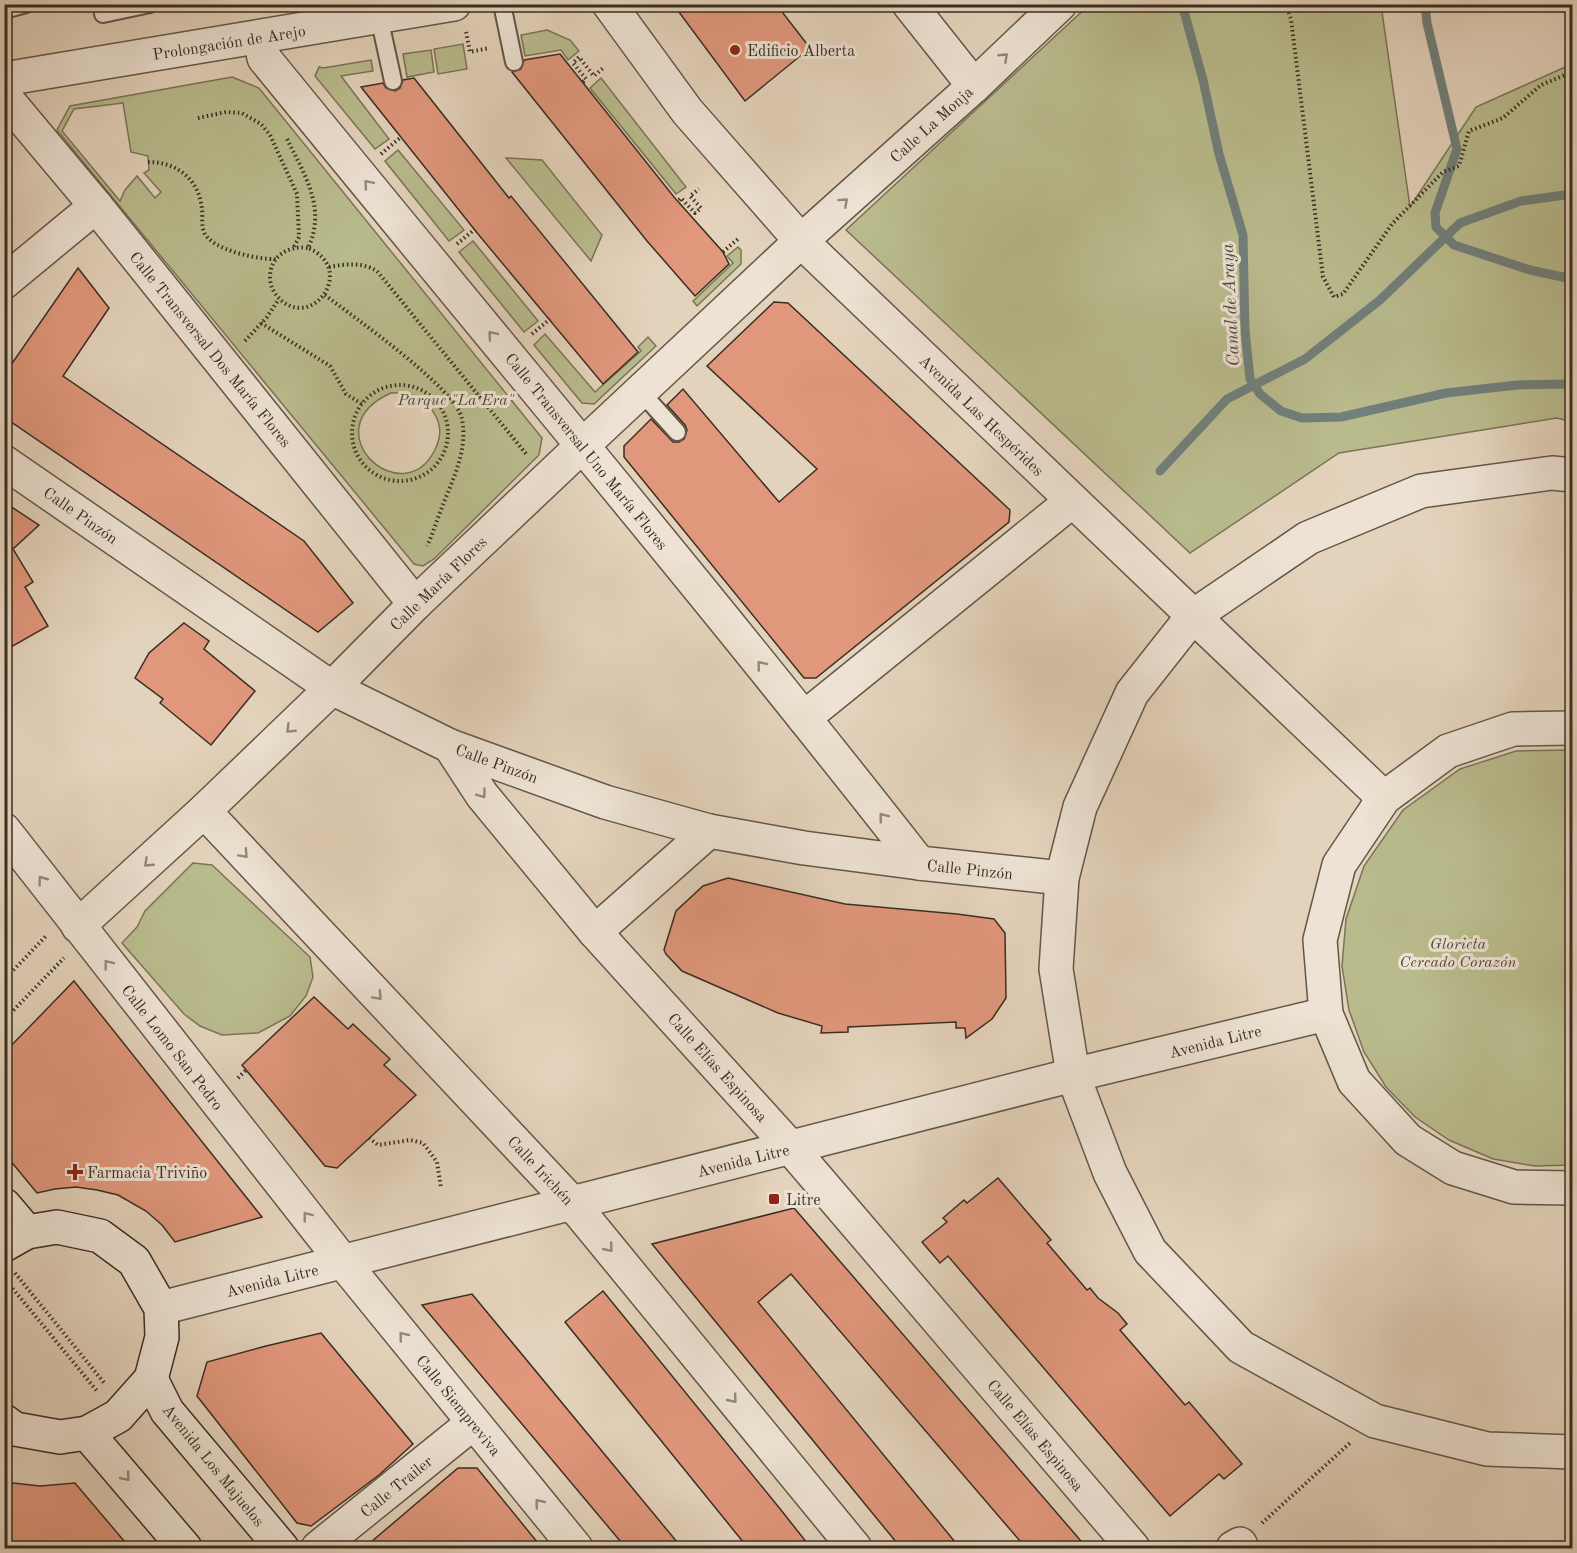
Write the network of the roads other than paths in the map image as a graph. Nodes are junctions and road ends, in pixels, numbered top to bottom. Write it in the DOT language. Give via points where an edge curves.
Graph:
graph roads {
  1 [pos="26,4"];
  2 [pos="102,4"];
  3 [pos="150,4"];
  4 [pos="502,4"];
  5 [pos="609,4"];
  6 [pos="909,4"];
  7 [pos="1060,4"];
  8 [pos="4,10"];
  9 [pos="389,12"];
  10 [pos="460,18"];
  11 [pos="260,37"];
  12 [pos="514,62"];
  13 [pos="4,80"];
  14 [pos="393,81"];
  15 [pos="974,86"];
  16 [pos="4,96"];
  17 [pos="96,206"];
  18 [pos="801,241"];
  19 [pos="4,282"];
  20 [pos="640,392"];
  21 [pos="676,432"];
  22 [pos="583,445"];
  23 [pos="4,462"];
  24 [pos="1572,475"];
  25 [pos="1072,501"];
  26 [pos="415,604"];
  27 [pos="1192,617"];
  28 [pos="332,688"];
  29 [pos="804,718"];
  30 [pos="1572,728"];
  31 [pos="450,746"];
  32 [pos="1384,798"];
  33 [pos="204,811"];
  34 [pos="4,830"];
  35 [pos="709,831"];
  36 [pos="919,863"];
  37 [pos="1062,878"];
  38 [pos="595,932"];
  39 [pos="67,935"];
  40 [pos="1326,1014"];
  41 [pos="1073,1075"];
  42 [pos="791,1148"];
  43 [pos="1572,1188"];
  44 [pos="572,1203"];
  45 [pos="4,1205"];
  46 [pos="16,1238"];
  47 [pos="343,1262"];
  48 [pos="161,1308"];
  49 [pos="151,1379"];
  50 [pos="4,1421"];
  51 [pos="473,1423"];
  52 [pos="87,1433"];
  53 [pos="1572,1452"];
  54 [pos="185,1548"];
  55 [pos="282,1548"];
  56 [pos="318,1548"];
  57 [pos="576,1548"];
  58 [pos="855,1548"];
  59 [pos="1133,1548"];
  1 -- 8 [label="lane"];
  2 -- 3 [label="lane" via="103,14"];
  4 -- 12 [label="lane"];
  5 -- 18 [label="street, Avenida Las Hespérides" via="687,111"];
  6 -- 15 [label="street"];
  15 -- 7 [label="street, Calle La Monja, one-way"];
  9 -- 10 [label="street, Prolongación de Arejo"];
  9 -- 11 [label="street, Prolongación de Arejo"];
  9 -- 14 [label="lane"];
  11 -- 13 [label="street, Prolongación de Arejo"];
  22 -- 11 [label="street, Calle Transversal Uno María Flores, one-way" via="264,58"];
  18 -- 15 [label="street, Calle La Monja, one-way"];
  16 -- 17 [label="street, Calle Transversal Dos María Flores"];
  17 -- 19 [label="street"];
  17 -- 26 [label="street, Calle Transversal Dos María Flores"];
  18 -- 20 [label="street, Calle María Flores"];
  18 -- 25 [label="street, Avenida Las Hespérides"];
  20 -- 21 [label="lane"];
  20 -- 22 [label="street, Calle María Flores"];
  22 -- 26 [label="street, Calle María Flores"];
  29 -- 22 [label="street, Calle Transversal Uno María Flores, one-way"];
  23 -- 28 [label="street, Calle Pinzón"];
  24 -- 27 [label="street" via="1552,473 1421,491 1308,538"];
  25 -- 27 [label="street, Avenida Las Hespérides"];
  25 -- 29 [label="street"];
  26 -- 28 [label="street, Calle María Flores"];
  27 -- 32 [label="street, Avenida Las Hespérides"];
  27 -- 37 [label="street" via="1132,693 1080,807"];
  28 -- 31 [label="street, Calle Pinzón"];
  28 -- 33 [label="street, Calle María Flores, one-way"];
  36 -- 29 [label="street, Calle Transversal Uno María Flores, one-way"];
  30 -- 32 [label="street" via="1513,729 1448,751"];
  31 -- 35 [label="street, Calle Pinzón" via="605,802"];
  31 -- 38 [label="street, Calle Elías Espinosa, one-way" via="483,795"];
  32 -- 40 [label="street" via="1339,865 1320,940"];
  33 -- 39 [label="street, Calle María Flores, one-way"];
  33 -- 44 [label="street, Calle Irichén, one-way"];
  39 -- 34 [label="street, Calle Lomo San Pedro, one-way"];
  35 -- 36 [label="street, Calle Pinzón"];
  35 -- 38 [label="street"];
  36 -- 37 [label="street, Calle Pinzón"];
  37 -- 41 [label="street" via="1056,969"];
  38 -- 42 [label="street, Calle Elías Espinosa"];
  47 -- 39 [label="street, Calle Lomo San Pedro, one-way"];
  40 -- 41 [label="street, Avenida Litre"];
  40 -- 43 [label="street" via="1354,1081 1408,1140 1453,1168 1514,1187"];
  41 -- 42 [label="street, Avenida Litre"];
  41 -- 53 [label="street" via="1110,1173 1150,1251 1240,1347 1375,1421 1487,1449"];
  42 -- 44 [label="street, Avenida Litre"];
  42 -- 59 [label="street, Calle Elías Espinosa"];
  44 -- 47 [label="street, Avenida Litre"];
  44 -- 58 [label="street, Calle Irichén, one-way"];
  45 -- 46 [label="street"];
  46 -- 48 [label="street" via="57,1227 100,1236 135,1261"];
  47 -- 48 [label="street, Avenida Litre"];
  51 -- 47 [label="street, Calle Siempreviva, one-way"];
  48 -- 49 [label="street" via="162,1337"];
  49 -- 52 [label="street" via="117,1416"];
  49 -- 55 [label="street, Avenida Los Majuelos" via="167,1410"];
  50 -- 52 [label="street" via="15,1429 60,1437"];
  51 -- 56 [label="street, Calle Trailer"];
  57 -- 51 [label="street, Calle Siempreviva, one-way"];
  52 -- 54 [label="street, one-way"];
}
